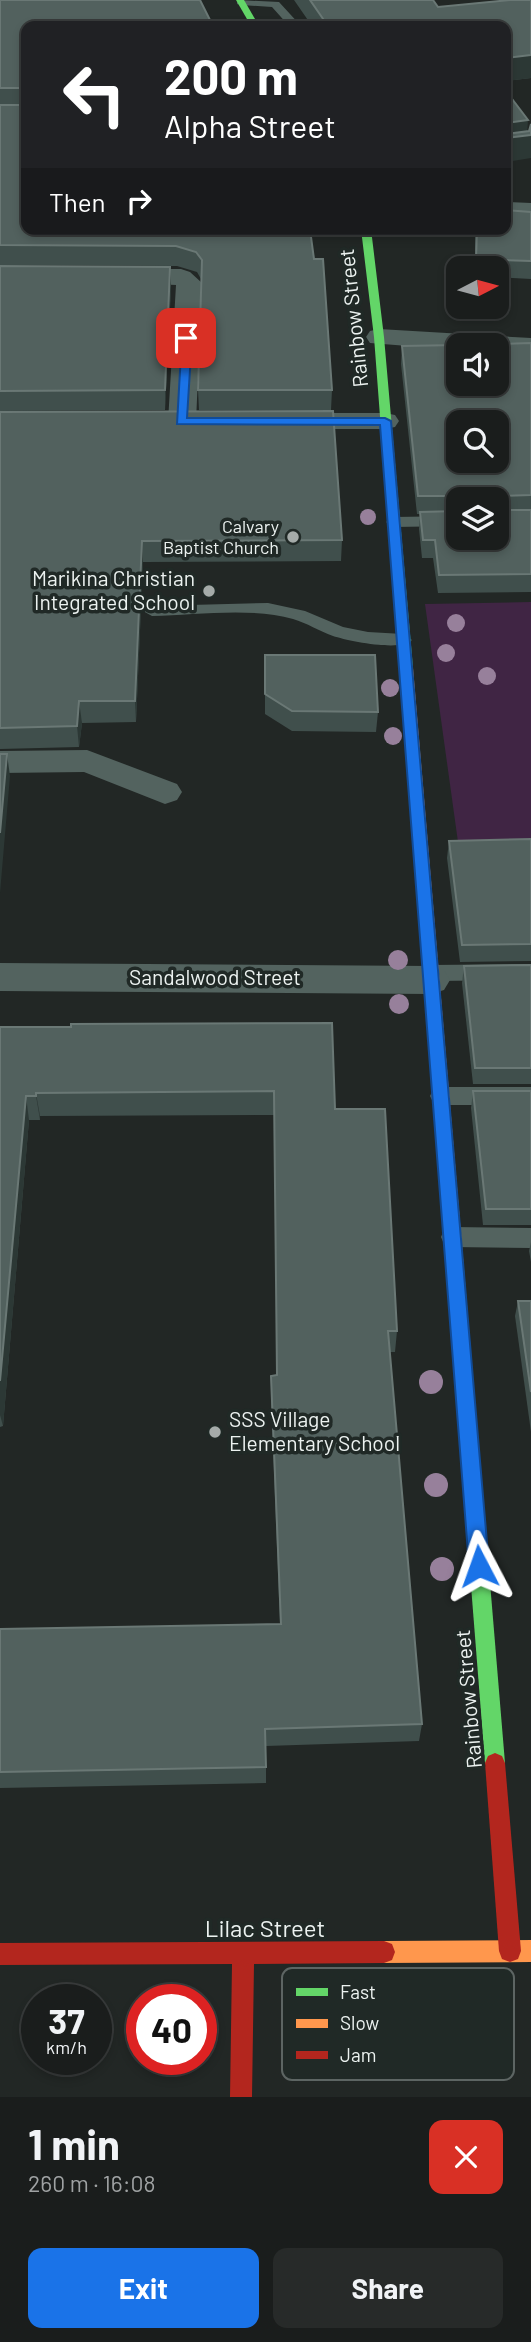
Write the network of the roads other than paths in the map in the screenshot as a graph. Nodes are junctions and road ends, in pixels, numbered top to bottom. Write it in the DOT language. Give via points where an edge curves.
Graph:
graph roads {
  1 [pos="240,1"];
  2 [pos="252,21"];
  3 [pos="290,21"];
  4 [pos="511,209"];
  5 [pos="531,211"];
  6 [pos="367,235"];
  7 [pos="95,276"];
  8 [pos="379,337"];
  9 [pos="531,346"];
  10 [pos="385,421"];
  11 [pos="181,422"];
  12 [pos="249,422"];
  13 [pos="446,521"];
  14 [pos="394,522"];
  15 [pos="152,611"];
  16 [pos="403,640"];
  17 [pos="0,762"];
  18 [pos="165,792"];
  19 [pos="531,972"];
  20 [pos="431,976"];
  21 [pos="0,977"];
  22 [pos="441,1096"];
  23 [pos="531,1096"];
  24 [pos="452,1237"];
  25 [pos="531,1238"];
  26 [pos="510,1951"];
  27 [pos="531,1951"];
  28 [pos="243,1952"];
  29 [pos="0,1954"];
  30 [pos="241,2097"];
  1 -- 2 [label="street"];
  1 -- 3 [label="lane" via="275,4"];
  4 -- 5 [label="street"];
  6 -- 8 [label="street, Rainbow Street"];
  7 -- 11 [label="street" via="181,277 189,283"];
  8 -- 9 [label="street"];
  8 -- 10 [label="street, Rainbow Street"];
  10 -- 12 [label="street"];
  10 -- 14 [label="street, Rainbow Street"];
  13 -- 14 [label="lane"];
  14 -- 16 [label="street, Rainbow Street"];
  15 -- 16 [label="lane" via="268,608 339,632"];
  16 -- 20 [label="street, Rainbow Street"];
  17 -- 18 [label="street" via="87,761"];
  19 -- 20 [label="lane"];
  20 -- 21 [label="street, Sandalwood Street"];
  20 -- 22 [label="street, Rainbow Street"];
  22 -- 23 [label="lane"];
  22 -- 24 [label="street, Rainbow Street"];
  24 -- 25 [label="lane"];
  24 -- 26 [label="street, Rainbow Street"];
  26 -- 27 [label="street, Lilac Street"];
  26 -- 28 [label="street, Lilac Street"];
  28 -- 29 [label="street, Lilac Street"];
  28 -- 30 [label="street"];
}
